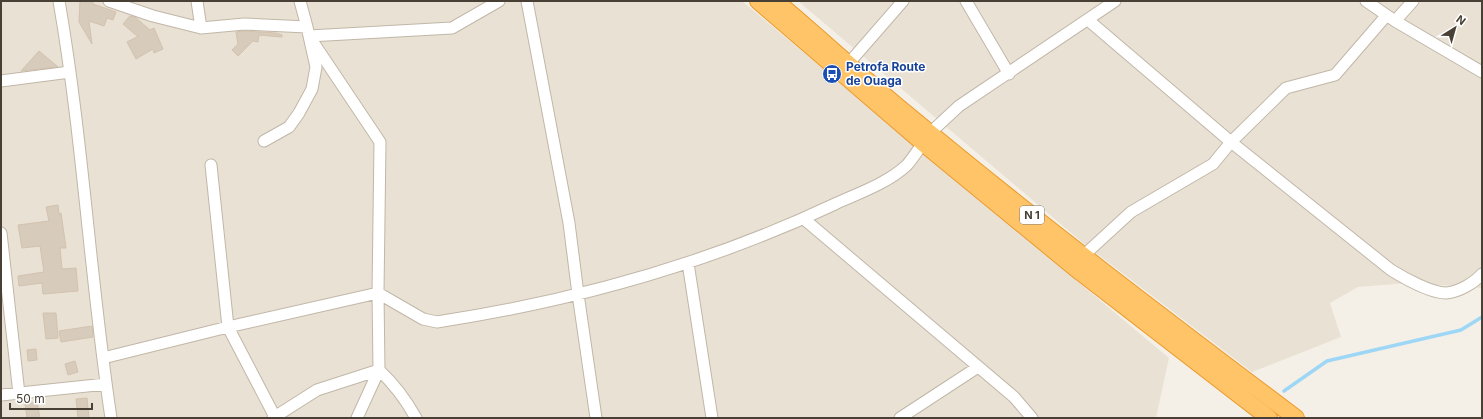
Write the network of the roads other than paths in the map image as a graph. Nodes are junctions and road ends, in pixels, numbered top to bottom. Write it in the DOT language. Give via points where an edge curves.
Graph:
graph roads {
  1 [pos="59,1"];
  2 [pos="109,1"];
  3 [pos="197,1"];
  4 [pos="300,1"];
  5 [pos="499,1"];
  6 [pos="527,1"];
  7 [pos="758,1"];
  8 [pos="776,1"];
  9 [pos="903,1"];
  10 [pos="966,1"];
  11 [pos="1115,1"];
  12 [pos="1366,1"];
  13 [pos="1413,1"];
  14 [pos="1391,19"];
  15 [pos="1088,20"];
  16 [pos="201,28"];
  17 [pos="308,31"];
  18 [pos="849,63"];
  19 [pos="70,72"];
  20 [pos="1482,72"];
  21 [pos="1009,74"];
  22 [pos="1,80"];
  23 [pos="873,92"];
  24 [pos="926,138"];
  25 [pos="264,141"];
  26 [pos="1231,142"];
  27 [pos="211,165"];
  28 [pos="804,218"];
  29 [pos="1,233"];
  30 [pos="1083,256"];
  31 [pos="688,263"];
  32 [pos="1482,274"];
  33 [pos="378,293"];
  34 [pos="578,294"];
  35 [pos="228,327"];
  36 [pos="103,358"];
  37 [pos="978,367"];
  38 [pos="379,370"];
  39 [pos="106,384"];
  40 [pos="19,394"];
  41 [pos="1,395"];
  42 [pos="274,417"];
  43 [pos="111,418"];
  44 [pos="357,418"];
  45 [pos="416,418"];
  46 [pos="596,418"];
  47 [pos="712,418"];
  48 [pos="900,418"];
  49 [pos="1032,418"];
  50 [pos="1269,418"];
  51 [pos="1296,418"];
  1 -- 19 [label="street"];
  2 -- 16 [label="street" via="153,16"];
  3 -- 16 [label="street"];
  4 -- 17 [label="street"];
  5 -- 17 [label="street" via="452,28"];
  6 -- 34 [label="street" via="570,223"];
  7 -- 23 [label="highway, N 1"];
  8 -- 18 [label="highway, N 1"];
  9 -- 18 [label="street"];
  10 -- 21 [label="street"];
  11 -- 15 [label="street"];
  12 -- 14 [label="street"];
  13 -- 14 [label="street"];
  14 -- 20 [label="street"];
  14 -- 26 [label="street" via="1335,75 1286,88"];
  15 -- 21 [label="street"];
  15 -- 26 [label="street"];
  16 -- 17 [label="street" via="244,24"];
  17 -- 25 [label="street" via="316,67 312,89 289,127"];
  17 -- 33 [label="street" via="380,142"];
  18 -- 23 [label="highway, N 1"];
  19 -- 22 [label="street"];
  19 -- 36 [label="street"];
  21 -- 24 [label="street" via="959,106"];
  23 -- 24 [label="highway, N 1"];
  24 -- 28 [label="street" via="906,165 888,179"];
  24 -- 30 [label="highway, N 1"];
  24 -- 50 [label="highway, N 1" via="1080,272"];
  26 -- 30 [label="street" via="1213,164 1131,212"];
  26 -- 32 [label="street" via="1391,270 1409,281 1446,293 1463,288"];
  27 -- 35 [label="street"];
  28 -- 31 [label="street"];
  28 -- 37 [label="street"];
  29 -- 40 [label="street"];
  30 -- 51 [label="highway, N 1"];
  31 -- 34 [label="street"];
  31 -- 47 [label="street"];
  33 -- 34 [label="street" via="423,319 437,322"];
  33 -- 35 [label="street"];
  33 -- 38 [label="street"];
  34 -- 46 [label="street"];
  35 -- 36 [label="street"];
  35 -- 42 [label="street"];
  36 -- 39 [label="street"];
  37 -- 48 [label="street"];
  37 -- 49 [label="street" via="1014,397"];
  38 -- 42 [label="street" via="317,390"];
  38 -- 44 [label="street"];
  38 -- 45 [label="street" via="394,384"];
  39 -- 40 [label="street"];
  39 -- 43 [label="street"];
  40 -- 41 [label="street"];
}
